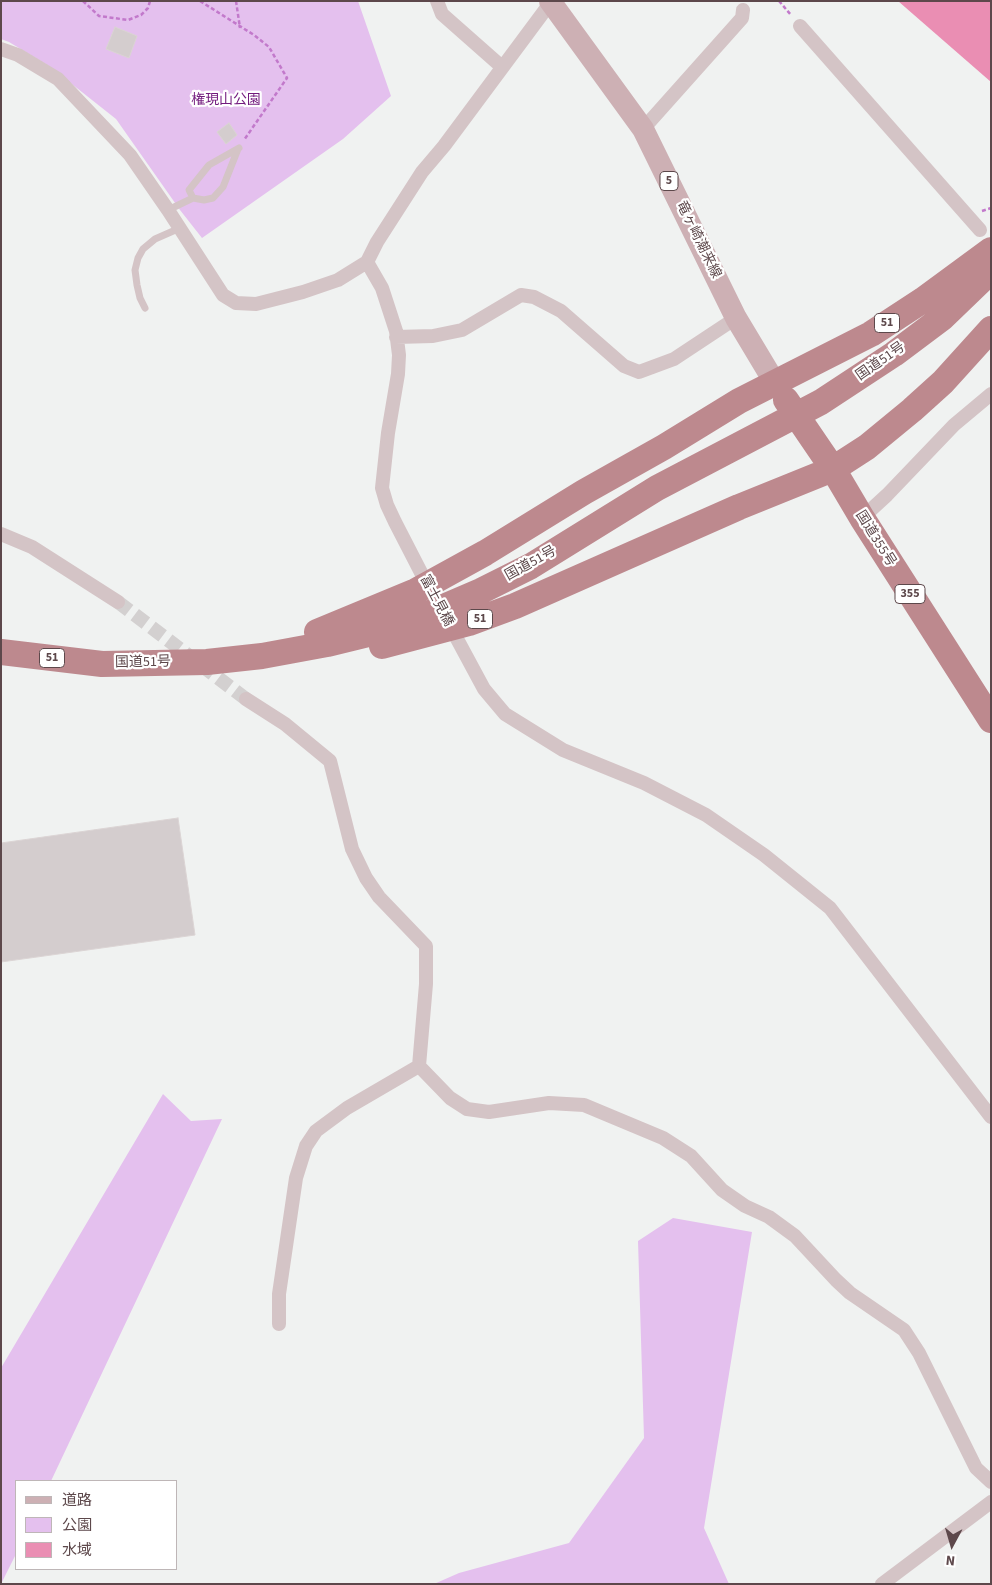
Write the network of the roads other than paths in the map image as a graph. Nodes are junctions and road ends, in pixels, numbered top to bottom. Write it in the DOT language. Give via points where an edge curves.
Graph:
graph roads {
  1 [pos="437,1"];
  2 [pos="550,2"];
  3 [pos="743,10"];
  4 [pos="800,26"];
  5 [pos="1,49"];
  6 [pos="502,67"];
  7 [pos="643,129"];
  8 [pos="193,198"];
  9 [pos="168,210"];
  10 [pos="180,228"];
  11 [pos="985,240"];
  12 [pos="367,262"];
  13 [pos="991,271"];
  14 [pos="145,308"];
  15 [pos="736,318"];
  16 [pos="991,329"];
  17 [pos="396,337"];
  18 [pos="775,383"];
  19 [pos="991,394"];
  20 [pos="833,469"];
  21 [pos="862,518"];
  22 [pos="1,534"];
  23 [pos="118,602"];
  24 [pos="1,652"];
  25 [pos="102,664"];
  26 [pos="246,699"];
  27 [pos="990,719"];
  28 [pos="419,1066"];
  29 [pos="991,1117"];
  30 [pos="279,1324"];
  31 [pos="991,1482"];
  32 [pos="991,1502"];
  33 [pos="882,1584"];
  1 -- 6 [label="street" via="442,14"];
  2 -- 6 [label="street"];
  2 -- 7 [label="main road, 竜ヶ崎潮来線 / 5"];
  3 -- 7 [label="street" via="742,18"];
  4 -- 11 [label="street"];
  5 -- 9 [label="street" via="18,55 58,79 130,156"];
  6 -- 12 [label="street" via="422,172"];
  7 -- 15 [label="main road, 竜ヶ崎潮来線 / 5"];
  8 -- 8 [label="lane" via="213,198 223,187 238,148 209,165 190,190"];
  8 -- 9 [label="lane"];
  9 -- 10 [label="street"];
  10 -- 12 [label="street" via="223,295 236,303 256,304 303,292 338,280"];
  10 -- 14 [label="lane" via="156,239 143,249 138,258 135,270 137,285"];
  11 -- 18 [label="highway, 51" via="923,300 871,334"];
  12 -- 17 [label="street, 富士見橋" via="382,288"];
  13 -- 25 [label="highway, 国道51号 / 51" via="942,318 821,402 657,488 531,566 481,592 376,632 328,644 207,662"];
  15 -- 17 [label="street" via="674,359 639,372 624,366 561,311 534,297 521,295 462,330 432,336"];
  15 -- 18 [label="main road, 竜ヶ崎潮来線 / 5"];
  16 -- 20 [label="highway, 51" via="943,382 867,447"];
  17 -- 29 [label="street, 富士見橋" via="398,374 382,488 395,522 490,698 506,714 564,750 644,783 706,815 764,855 830,908"];
  18 -- 20 [label="highway, 国道355号 / 355"];
  18 -- 25 [label="highway, 51" via="739,401 485,553 374,610 321,631 280,641 206,654"];
  19 -- 21 [label="street" via="954,425"];
  20 -- 21 [label="highway, 国道355号 / 355"];
  20 -- 25 [label="highway, 51" via="731,510 514,606 429,634 342,656 263,668 190,670"];
  21 -- 27 [label="highway, 国道355号 / 355"];
  22 -- 23 [label="street" via="32,547"];
  24 -- 25 [label="highway, 国道51号 / 51"];
  26 -- 28 [label="street" via="285,724 330,761 352,848 366,878 379,897 426,946"];
  28 -- 30 [label="street" via="347,1108 316,1131 306,1146 296,1178 279,1294"];
  28 -- 31 [label="street" via="450,1098 467,1109 489,1112 549,1103 584,1105 663,1138 691,1156 722,1190 795,1236 850,1293 904,1330 919,1353 976,1468"];
  32 -- 33 [label="street"];
}
